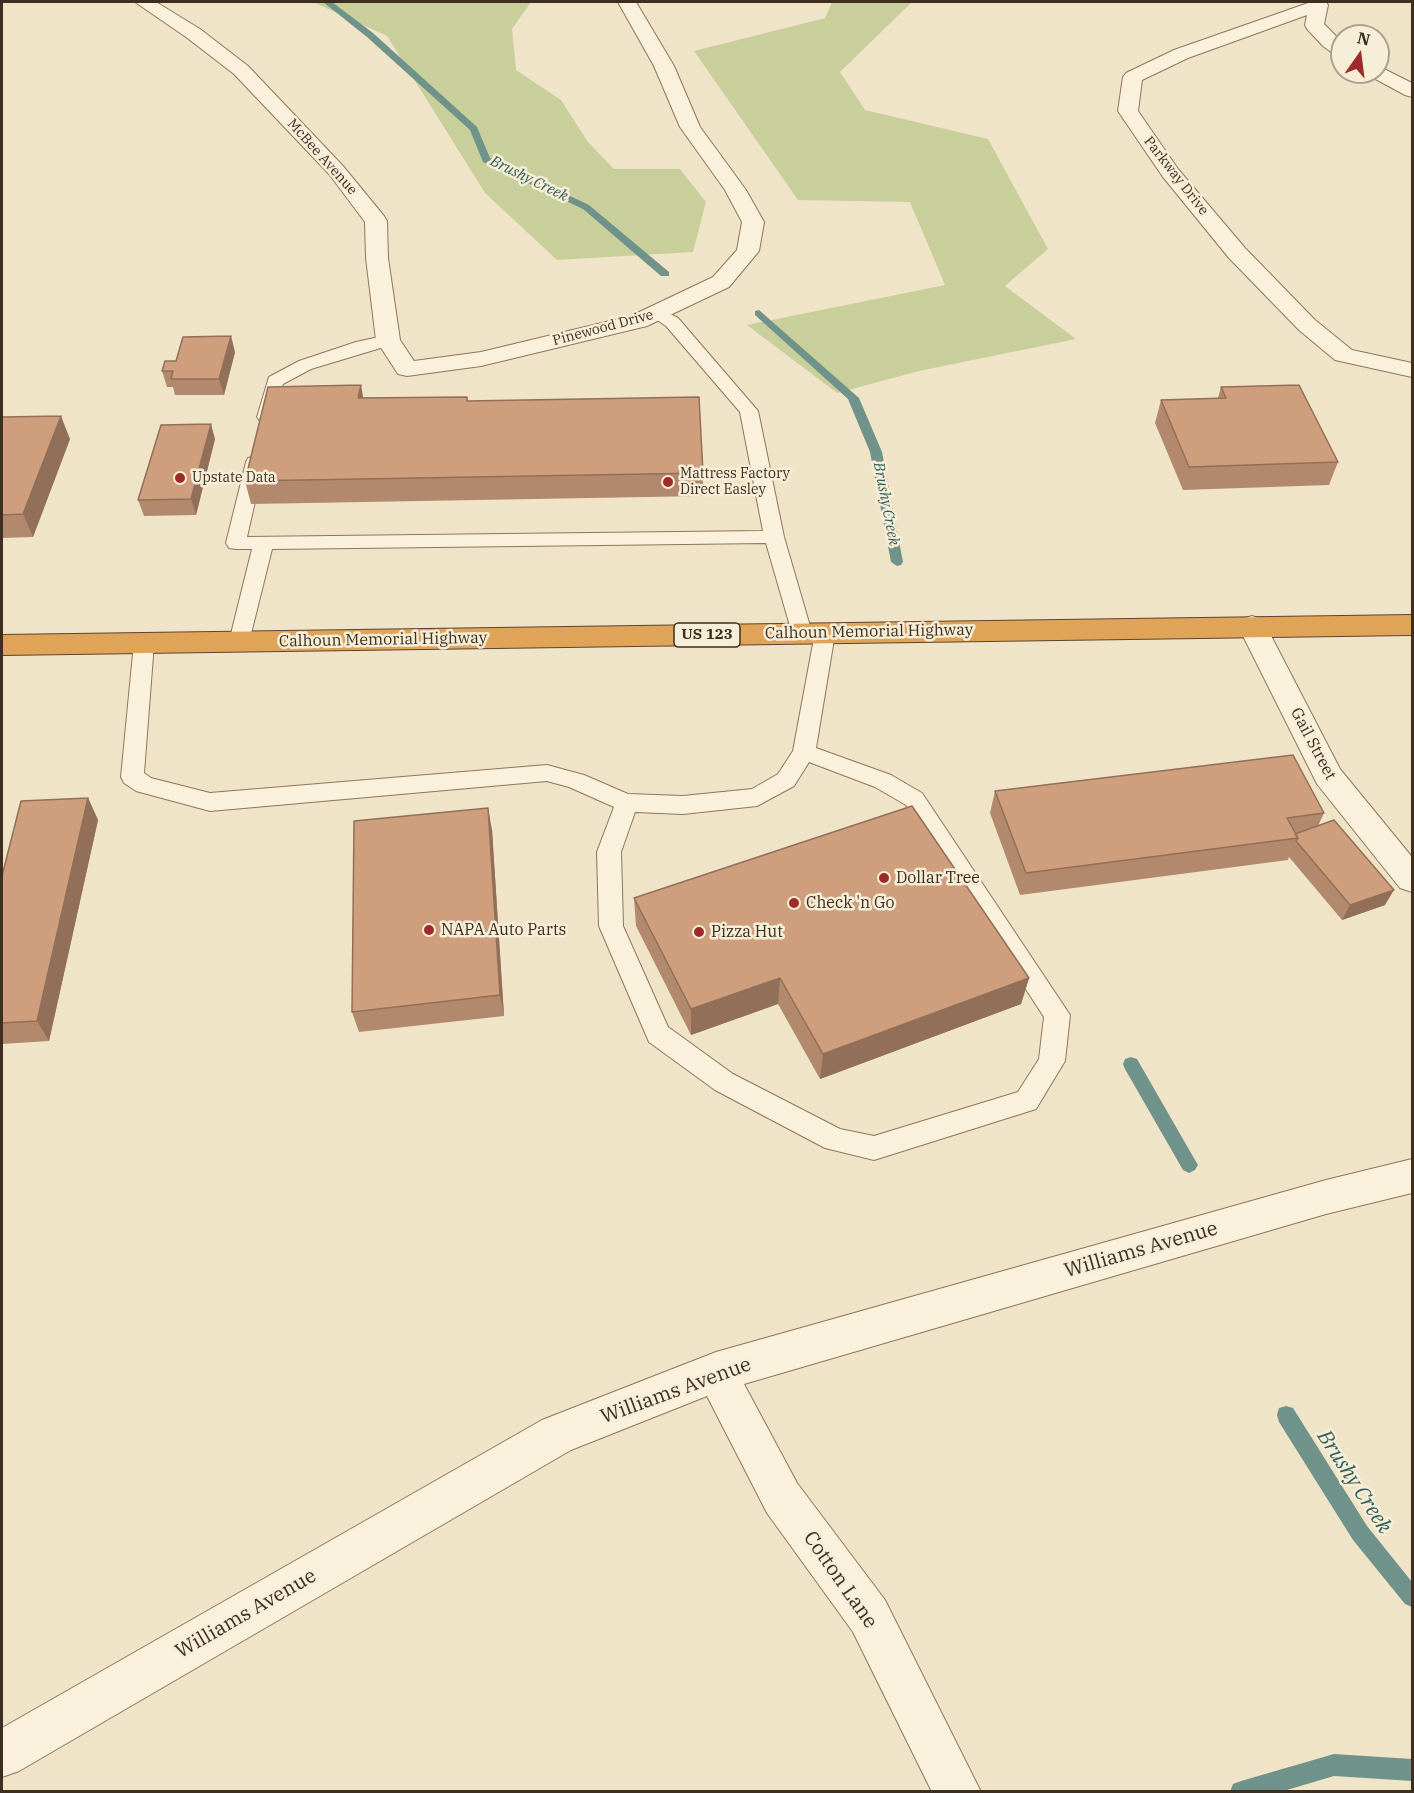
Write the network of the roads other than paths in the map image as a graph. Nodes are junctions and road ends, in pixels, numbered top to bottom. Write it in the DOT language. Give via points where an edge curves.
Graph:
graph roads {
  1 [pos="144,2"];
  2 [pos="627,2"];
  3 [pos="1324,3"];
  4 [pos="1330,42"];
  5 [pos="1390,78"];
  6 [pos="1413,90"];
  7 [pos="659,313"];
  8 [pos="388,340"];
  9 [pos="407,369"];
  10 [pos="1413,370"];
  11 [pos="774,537"];
  12 [pos="264,543"];
  13 [pos="1413,624"];
  14 [pos="1252,626"];
  15 [pos="813,633"];
  16 [pos="238,642"];
  17 [pos="144,643"];
  18 [pos="2,645"];
  19 [pos="804,753"];
  20 [pos="627,803"];
  21 [pos="1413,879"];
  22 [pos="1413,1176"];
  23 [pos="716,1372"];
  24 [pos="2,1754"];
  25 [pos="957,1791"];
  1 -- 8 [label="street, McBee Avenue" via="241,70 336,170 376,221 376,258"];
  2 -- 7 [label="street, Pinewood Drive" via="664,66 690,127 753,222 748,251 721,282"];
  3 -- 4 [label="street, Parkway Drive" via="1314,25"];
  3 -- 10 [label="street, Parkway Drive" via="1181,54 1133,77 1128,111 1170,173 1237,253 1307,325 1344,355"];
  5 -- 6 [label="street"];
  7 -- 9 [label="street, Pinewood Drive" via="481,359"];
  7 -- 11 [label="lane" via="672,322 749,411"];
  8 -- 9 [label="street, McBee Avenue"];
  8 -- 12 [label="lane" via="304,365 275,381 236,543"];
  11 -- 12 [label="lane"];
  11 -- 15 [label="lane"];
  12 -- 16 [label="lane"];
  13 -- 14 [label="highway, Calhoun Memorial Highway / US 123"];
  14 -- 15 [label="highway, Calhoun Memorial Highway / US 123"];
  14 -- 21 [label="street, Gail Street" via="1328,776"];
  15 -- 16 [label="highway, Calhoun Memorial Highway / US 123"];
  15 -- 19 [label="lane"];
  16 -- 17 [label="highway, Calhoun Memorial Highway / US 123"];
  17 -- 18 [label="highway, Calhoun Memorial Highway / US 123"];
  17 -- 20 [label="lane" via="132,777 144,785 210,801 547,773"];
  19 -- 20 [label="lane" via="786,780 757,797 683,805"];
  19 -- 20 [label="lane" via="884,781 914,799 1057,1015 1052,1061 1027,1101 874,1148 835,1140 724,1082 658,1034 611,926 609,852"];
  22 -- 23 [label="street, Williams Avenue" via="1326,1197"];
  23 -- 24 [label="street, Williams Avenue" via="557,1435"];
  23 -- 25 [label="street, Cotton Lane" via="782,1498 869,1616"];
}
